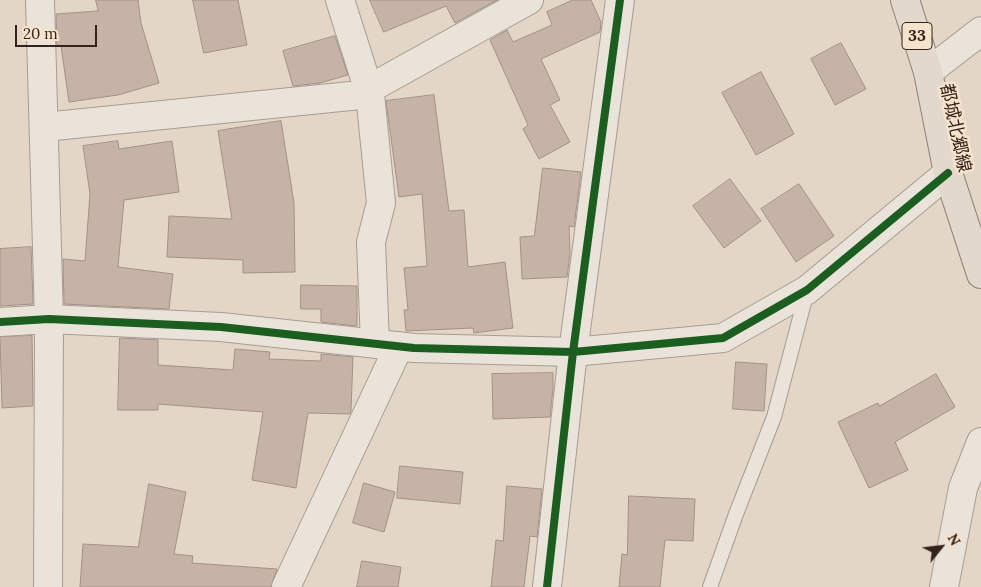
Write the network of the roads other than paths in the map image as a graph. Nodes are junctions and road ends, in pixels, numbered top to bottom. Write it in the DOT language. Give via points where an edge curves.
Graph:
graph roads {
  1 [pos="40,0"];
  2 [pos="340,0"];
  3 [pos="529,0"];
  4 [pos="620,0"];
  5 [pos="905,0"];
  6 [pos="981,31"];
  7 [pos="928,72"];
  8 [pos="370,92"];
  9 [pos="44,127"];
  10 [pos="948,173"];
  11 [pos="981,274"];
  12 [pos="807,290"];
  13 [pos="48,320"];
  14 [pos="0,322"];
  15 [pos="387,345"];
  16 [pos="573,352"];
  17 [pos="981,442"];
  18 [pos="48,587"];
  19 [pos="286,587"];
  20 [pos="546,587"];
  21 [pos="710,587"];
  22 [pos="944,587"];
  1 -- 9 [label="street"];
  2 -- 8 [label="street"];
  3 -- 8 [label="street"];
  4 -- 16 [label="street"];
  5 -- 7 [label="main road, 都城北郷線 / 33"];
  6 -- 7 [label="street"];
  7 -- 10 [label="main road, 都城北郷線 / 33"];
  8 -- 9 [label="street"];
  8 -- 15 [label="street" via="381,203 371,242"];
  9 -- 13 [label="street"];
  10 -- 11 [label="main road, 都城北郷線 / 33"];
  10 -- 12 [label="street"];
  12 -- 16 [label="street" via="723,338"];
  12 -- 21 [label="lane" via="774,417"];
  13 -- 14 [label="street"];
  13 -- 15 [label="street" via="221,327"];
  13 -- 18 [label="street"];
  15 -- 16 [label="street"];
  15 -- 19 [label="street"];
  16 -- 20 [label="street"];
  17 -- 22 [label="street" via="963,488"];
}
